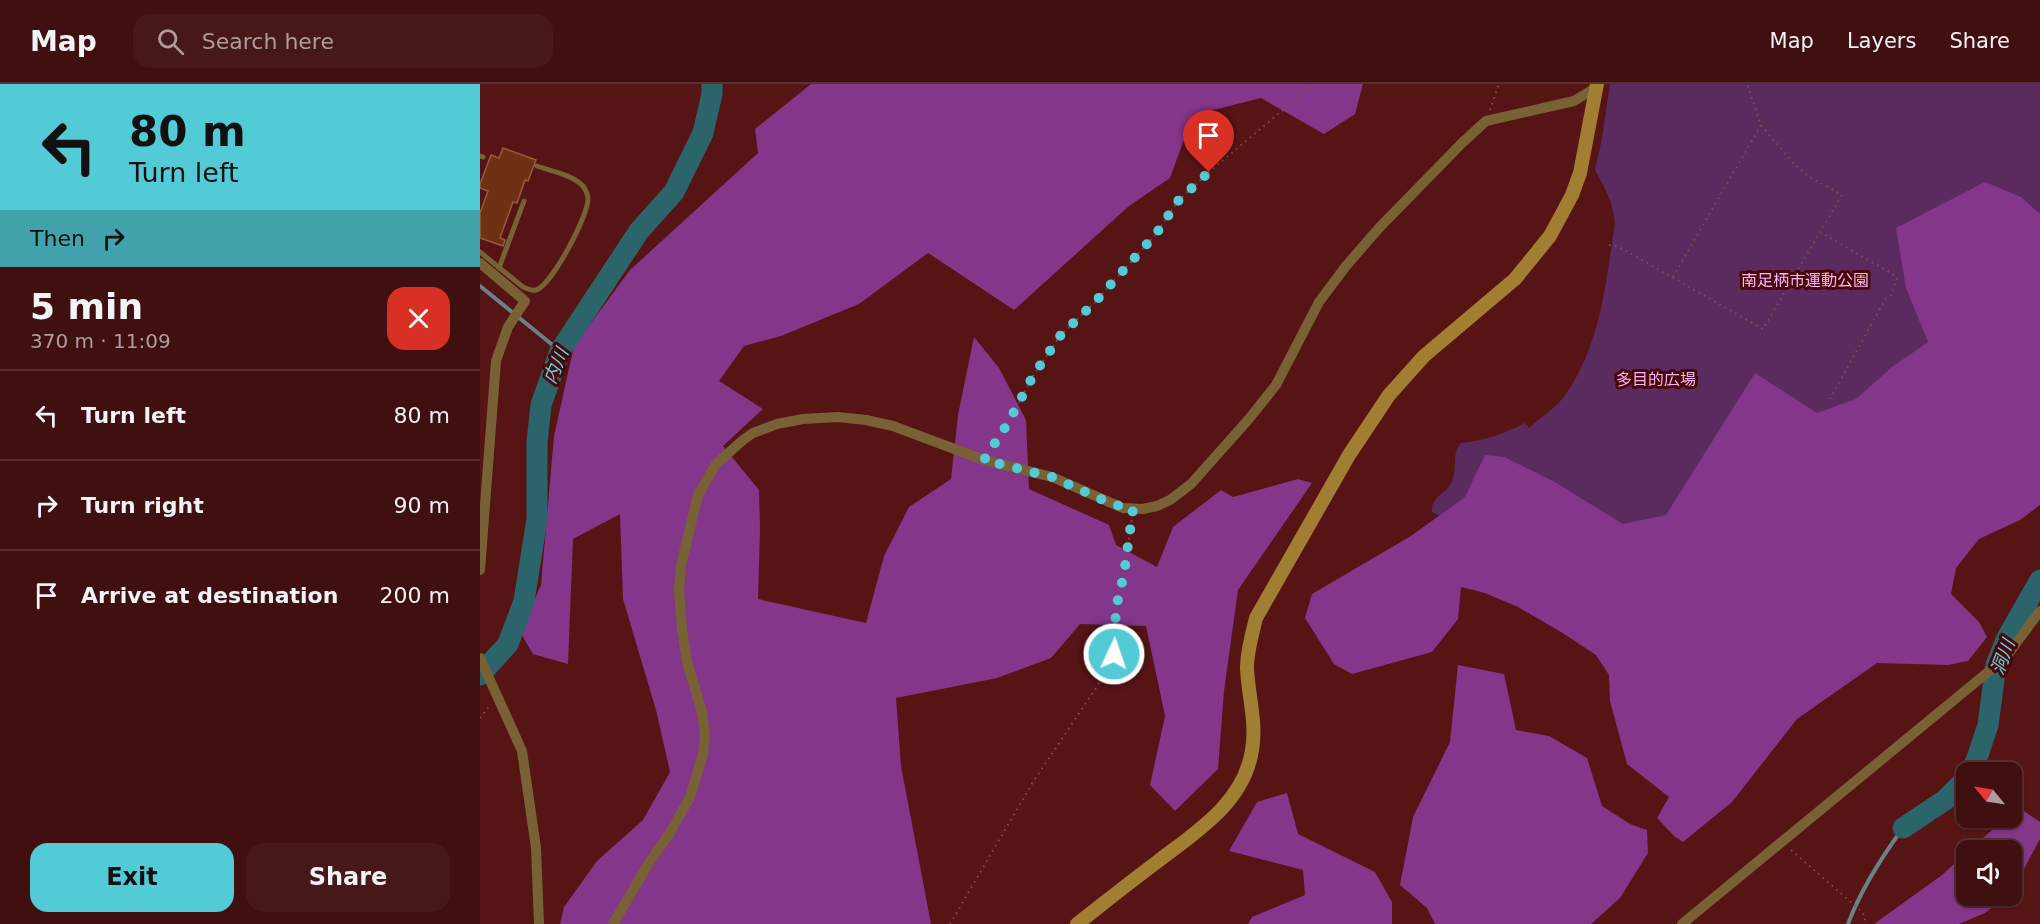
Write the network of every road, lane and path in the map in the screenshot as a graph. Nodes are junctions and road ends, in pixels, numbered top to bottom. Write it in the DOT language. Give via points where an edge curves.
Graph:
graph roads {
  1 [pos="1314,84"];
  2 [pos="1499,84"];
  3 [pos="1747,84"];
  4 [pos="1597,86"];
  5 [pos="1486,121"];
  6 [pos="1761,125"];
  7 [pos="537,166"];
  8 [pos="524,201"];
  9 [pos="1820,232"];
  10 [pos="1610,245"];
  11 [pos="480,252"];
  12 [pos="480,264"];
  13 [pos="500,268"];
  14 [pos="1673,277"];
  15 [pos="530,290"];
  16 [pos="525,301"];
  17 [pos="1830,399"];
  18 [pos="984,460"];
  19 [pos="1133,509"];
  20 [pos="480,570"];
  21 [pos="2040,610"];
  22 [pos="480,658"];
  23 [pos="1782,842"];
  24 [pos="540,924"];
  25 [pos="613,924"];
  26 [pos="950,924"];
  27 [pos="1077,924"];
  28 [pos="1682,924"];
  29 [pos="1865,924"];
  1 -- 18 [label="path" via="1178,201 1156,234 1060,336"];
  2 -- 5 [label="path"];
  3 -- 6 [label="path"];
  4 -- 5 [label="street" via="1574,101"];
  4 -- 27 [label="street" via="1580,173 1550,236 1515,279 1424,356 1389,395 1349,456 1256,618 1247,667 1253,749 1235,793 1215,816"];
  5 -- 19 [label="street" via="1346,266 1319,302 1276,385 1191,484 1157,506"];
  6 -- 9 [label="path" via="1794,164 1842,195"];
  6 -- 14 [label="path"];
  7 -- 15 [label="lane" via="573,179 584,187 588,198 573,241 551,276 540,288"];
  8 -- 13 [label="lane"];
  9 -- 14 [label="path" via="1763,329"];
  9 -- 17 [label="path" via="1897,279"];
  10 -- 14 [label="path"];
  11 -- 13 [label="lane"];
  12 -- 16 [label="street"];
  13 -- 15 [label="lane"];
  15 -- 16 [label="lane"];
  16 -- 20 [label="street" via="508,327 496,362"];
  18 -- 19 [label="street" via="1052,477 1112,504"];
  18 -- 25 [label="street" via="893,426 838,417 803,419 761,430 716,464 698,495 679,590 687,662 705,734 703,754 690,797"];
  19 -- 26 [label="path" via="1116,608 1114,654"];
  21 -- 23 [label="street" via="2005,658"];
  22 -- 24 [label="street" via="522,751 536,848"];
  23 -- 28 [label="street"];
  23 -- 29 [label="path" via="1860,910"];
}
